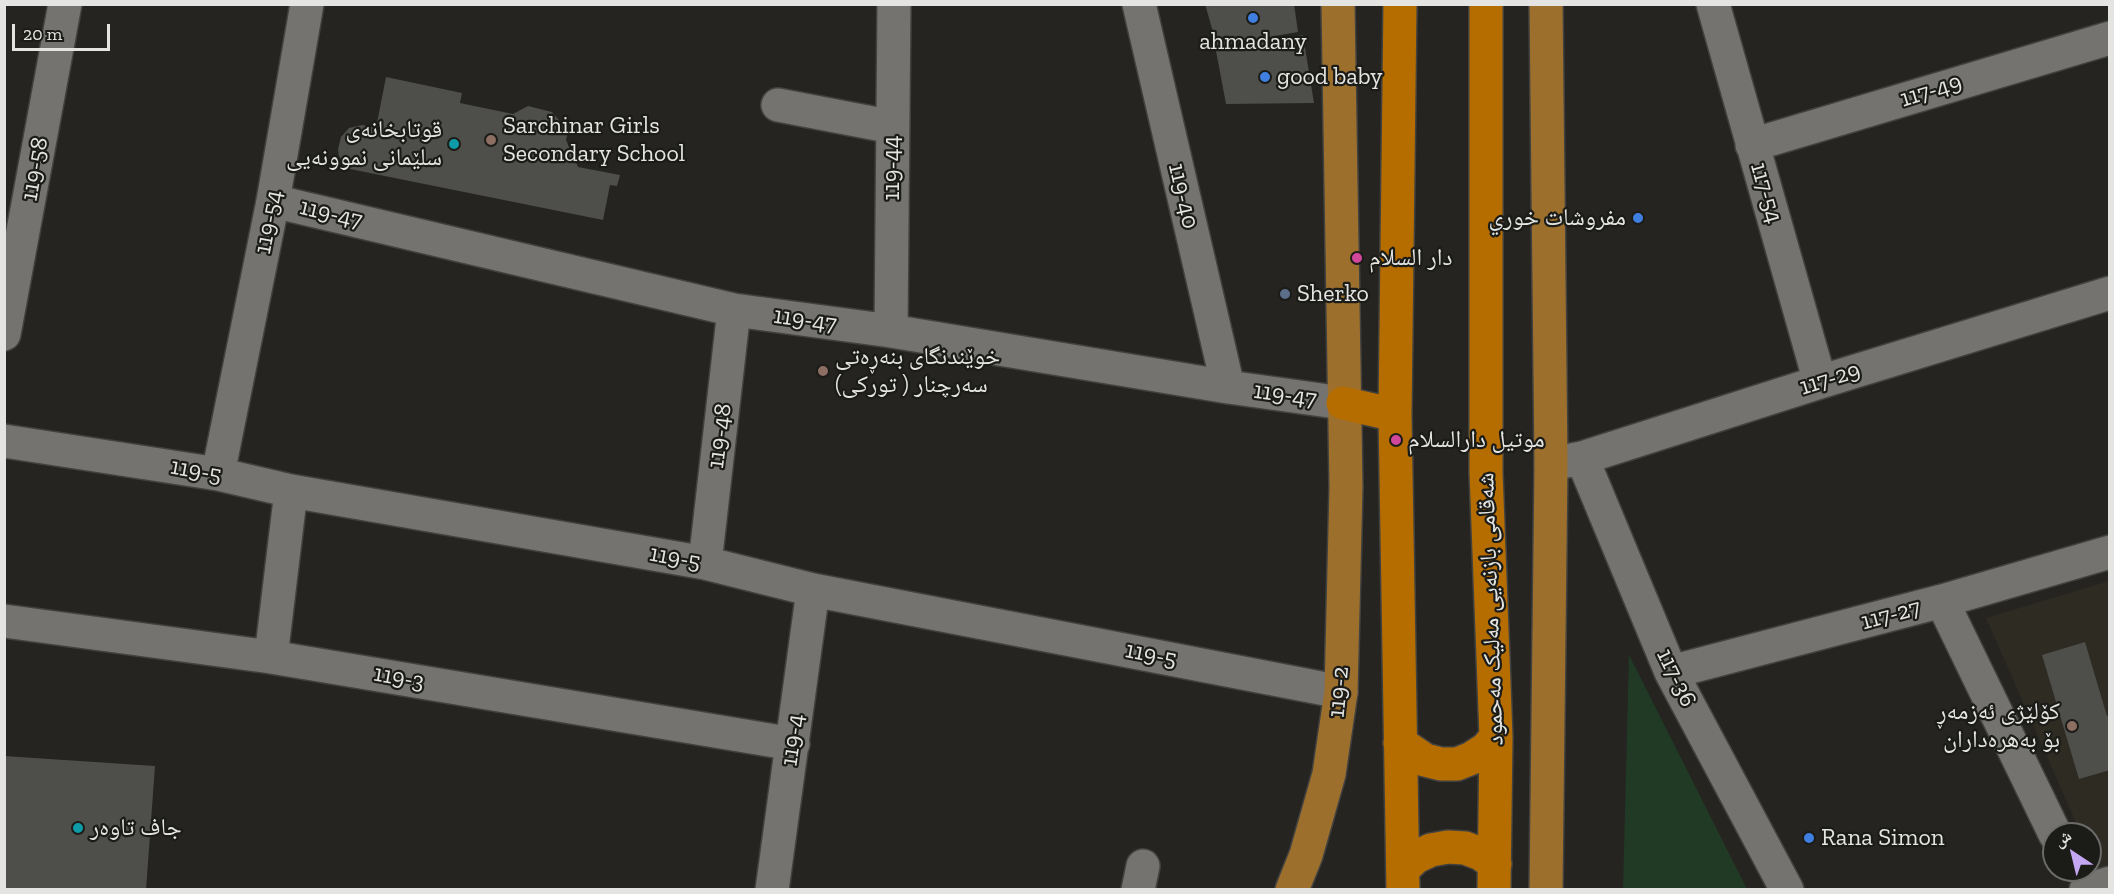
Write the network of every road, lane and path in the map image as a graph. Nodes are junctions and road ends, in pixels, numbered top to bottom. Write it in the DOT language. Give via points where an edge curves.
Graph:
graph roads {
  1 [pos="65,4"];
  2 [pos="307,4"];
  3 [pos="894,4"];
  4 [pos="1139,4"];
  5 [pos="1338,4"];
  6 [pos="1400,4"];
  7 [pos="1486,4"];
  8 [pos="1546,4"];
  9 [pos="1713,4"];
  10 [pos="2109,38"];
  11 [pos="778,105"];
  12 [pos="893,127"];
  13 [pos="1752,145"];
  14 [pos="273,201"];
  15 [pos="2109,293"];
  16 [pos="734,310"];
  17 [pos="891,332"];
  18 [pos="4,334"];
  19 [pos="1820,382"];
  20 [pos="1228,387"];
  21 [pos="1344,403"];
  22 [pos="1395,415"];
  23 [pos="4,441"];
  24 [pos="1567,461"];
  25 [pos="218,474"];
  26 [pos="291,491"];
  27 [pos="2109,552"];
  28 [pos="705,563"];
  29 [pos="813,590"];
  30 [pos="1942,601"];
  31 [pos="4,621"];
  32 [pos="271,657"];
  33 [pos="1671,672"];
  34 [pos="1341,692"];
  35 [pos="1496,737"];
  36 [pos="1400,743"];
  37 [pos="793,744"];
  38 [pos="2049,822"];
  39 [pos="1495,877"];
  40 [pos="1403,879"];
  41 [pos="2109,883"];
  42 [pos="772,890"];
  43 [pos="1292,890"];
  44 [pos="1546,890"];
  45 [pos="1787,890"];
  46 [pos="2084,890"];
  1 -- 18 [label="street, 119-58"];
  2 -- 14 [label="street, 119-54"];
  3 -- 12 [label="street, 119-44"];
  4 -- 20 [label="street, 119-40"];
  5 -- 21 [label="main road, 119-2"];
  6 -- 22 [label="highway"];
  7 -- 35 [label="highway, شەقامی بازنەیی مەلیک مەحمود" via="1486,472"];
  8 -- 24 [label="main road"];
  9 -- 13 [label="street, 117-54"];
  10 -- 13 [label="street, 117-49"];
  11 -- 12 [label="street"];
  12 -- 17 [label="street, 119-44"];
  13 -- 19 [label="street, 117-54"];
  14 -- 16 [label="street, 119-47"];
  14 -- 25 [label="street, 119-54"];
  15 -- 19 [label="street, 117-29"];
  16 -- 17 [label="street, 119-47"];
  16 -- 28 [label="street, 119-48"];
  17 -- 20 [label="street, 119-47"];
  19 -- 24 [label="street, 117-29"];
  20 -- 21 [label="street, 119-47"];
  21 -- 22 [label="highway"];
  21 -- 34 [label="main road, 119-2"];
  22 -- 36 [label="highway"];
  23 -- 25 [label="street, 119-5"];
  24 -- 33 [label="street, 117-36"];
  24 -- 44 [label="main road"];
  25 -- 26 [label="street, 119-5"];
  26 -- 28 [label="street, 119-5"];
  26 -- 32 [label="street"];
  27 -- 30 [label="street, 117-27"];
  28 -- 29 [label="street, 119-5"];
  29 -- 34 [label="street, 119-5"];
  29 -- 37 [label="street, 119-4"];
  30 -- 33 [label="street, 117-27"];
  30 -- 38 [label="street"];
  31 -- 32 [label="street, 119-3"];
  32 -- 37 [label="street, 119-3"];
  33 -- 45 [label="street, 117-36"];
  34 -- 43 [label="main road, 119-2" via="1329,774"];
  35 -- 36 [label="highway" via="1472,758 1441,765 1425,760"];
  35 -- 39 [label="highway, شەقامی بازنەیی مەلیک مەحمود"];
  36 -- 40 [label="highway"];
  37 -- 42 [label="street, 119-4"];
  39 -- 40 [label="highway" via="1481,854 1448,847 1416,857"];
  41 -- 46 [label="street"];
}
